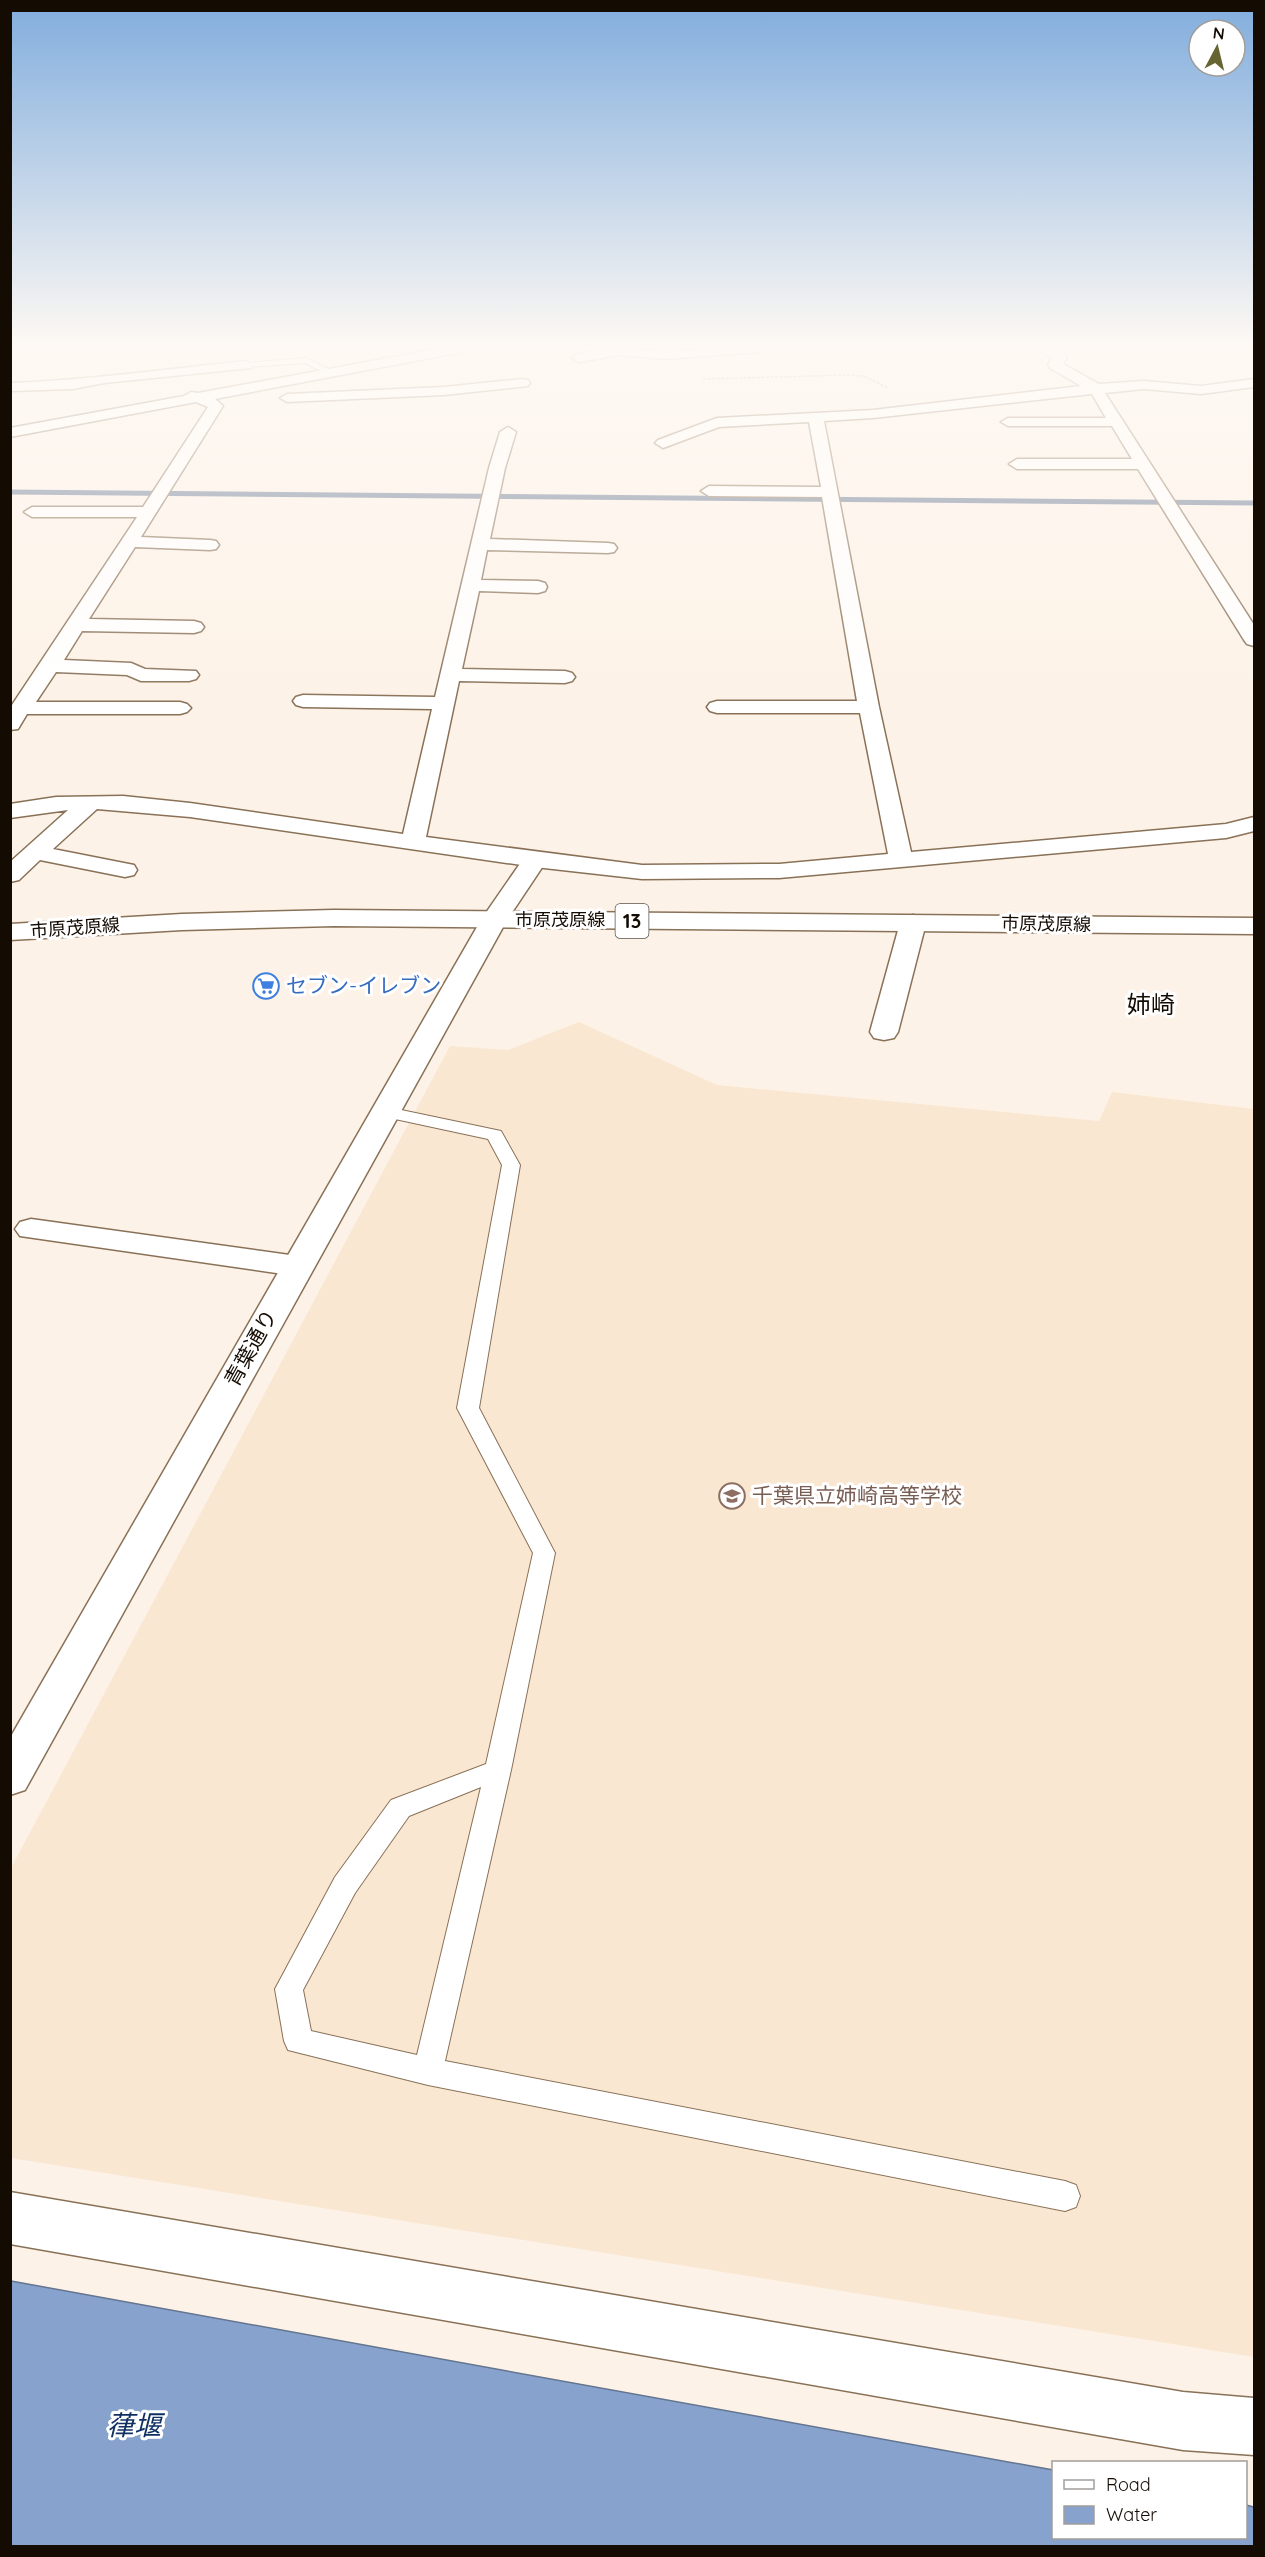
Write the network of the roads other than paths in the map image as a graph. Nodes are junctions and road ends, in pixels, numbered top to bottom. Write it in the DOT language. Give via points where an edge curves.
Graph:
graph roads {
  1 [pos="177,467"];
  2 [pos="499,467"];
  3 [pos="825,467"];
  4 [pos="1145,467"];
  5 [pos="709,491"];
  6 [pos="829,492"];
  7 [pos="32,512"];
  8 [pos="148,512"];
  9 [pos="130,542"];
  10 [pos="480,544"];
  11 [pos="210,545"];
  12 [pos="608,548"];
  13 [pos="470,585"];
  14 [pos="538,587"];
  15 [pos="91,604"];
  16 [pos="114,604"];
  17 [pos="77,625"];
  18 [pos="195,627"];
  19 [pos="1254,640"];
  20 [pos="50,666"];
  21 [pos="189,675"];
  22 [pos="450,675"];
  23 [pos="565,677"];
  24 [pos="303,702"];
  25 [pos="443,703"];
  26 [pos="717,707"];
  27 [pos="869,707"];
  28 [pos="180,708"];
  29 [pos="16,716"];
  30 [pos="91,801"];
  31 [pos="10,811"];
  32 [pos="1254,824"];
  33 [pos="1226,831"];
  34 [pos="1254,836"];
  35 [pos="413,841"];
  36 [pos="34,852"];
  37 [pos="535,860"];
  38 [pos="902,861"];
  39 [pos="125,870"];
  40 [pos="10,874"];
  41 [pos="494,920"];
  42 [pos="913,923"];
  43 [pos="1254,926"];
  44 [pos="10,932"];
  45 [pos="884,1032"];
  46 [pos="387,1112"];
  47 [pos="31,1229"];
  48 [pos="297,1266"];
  49 [pos="498,1770"];
  50 [pos="10,1778"];
  51 [pos="428,2071"];
  52 [pos="1065,2196"];
  53 [pos="10,2218"];
  54 [pos="1254,2427"];
  1 -- 8 [label="street"];
  2 -- 10 [label="street"];
  3 -- 6 [label="street"];
  4 -- 19 [label="street"];
  5 -- 6 [label="street"];
  6 -- 27 [label="street"];
  7 -- 8 [label="street"];
  8 -- 9 [label="street"];
  9 -- 11 [label="street"];
  9 -- 15 [label="street"];
  10 -- 12 [label="street"];
  10 -- 13 [label="street"];
  13 -- 14 [label="street"];
  13 -- 22 [label="street"];
  15 -- 16 [label="street"];
  15 -- 17 [label="street"];
  17 -- 18 [label="street"];
  17 -- 20 [label="street"];
  20 -- 21 [label="street" via="130,669 141,675"];
  20 -- 29 [label="street"];
  22 -- 23 [label="street"];
  22 -- 25 [label="street"];
  24 -- 25 [label="street"];
  25 -- 35 [label="street"];
  26 -- 27 [label="street"];
  27 -- 38 [label="street"];
  28 -- 29 [label="street"];
  30 -- 31 [label="street"];
  30 -- 35 [label="street" via="190,810"];
  30 -- 36 [label="street"];
  32 -- 33 [label="street"];
  33 -- 34 [label="street"];
  33 -- 38 [label="street"];
  35 -- 37 [label="street"];
  36 -- 39 [label="street"];
  36 -- 40 [label="street"];
  37 -- 38 [label="street" via="642,872 779,871"];
  37 -- 41 [label="street, 青葉通り"];
  41 -- 42 [label="street, 市原茂原線 / 13"];
  41 -- 44 [label="street, 市原茂原線 / 13" via="261,919"];
  41 -- 46 [label="street, 青葉通り"];
  42 -- 43 [label="street, 市原茂原線 / 13"];
  42 -- 45 [label="street"];
  46 -- 48 [label="street, 青葉通り"];
  46 -- 49 [label="lane" via="495,1135 512,1165 468,1408 544,1554"];
  47 -- 48 [label="street"];
  48 -- 50 [label="street, 青葉通り"];
  49 -- 51 [label="lane"];
  49 -- 51 [label="lane" via="400,1808 345,1885 289,1989 298,2041"];
  51 -- 52 [label="lane"];
  53 -- 54 [label="street" via="1183,2421"];
}
